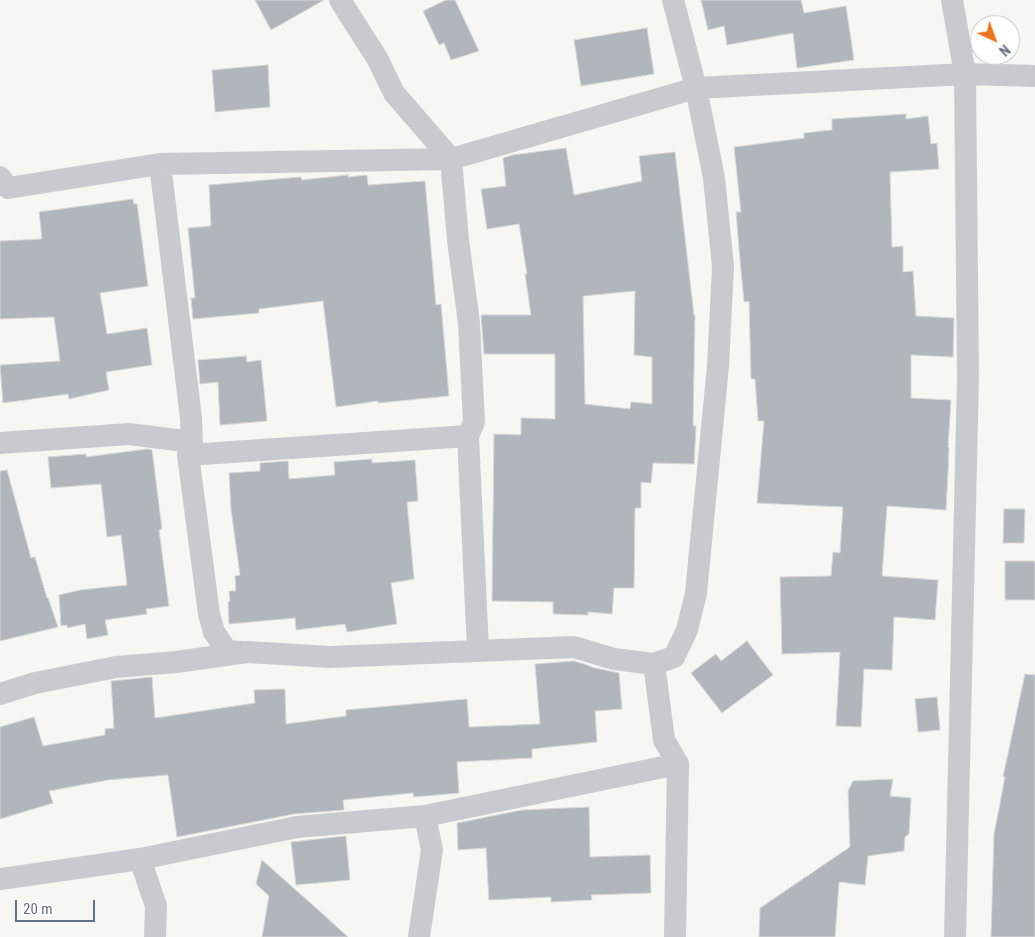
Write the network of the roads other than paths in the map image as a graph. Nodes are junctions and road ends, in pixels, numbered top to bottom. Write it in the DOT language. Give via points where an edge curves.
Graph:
graph roads {
  1 [pos="340,0"];
  2 [pos="672,0"];
  3 [pos="952,0"];
  4 [pos="965,74"];
  5 [pos="1035,76"];
  6 [pos="696,88"];
  7 [pos="451,159"];
  8 [pos="160,164"];
  9 [pos="0,177"];
  10 [pos="468,436"];
  11 [pos="0,443"];
  12 [pos="190,448"];
  13 [pos="478,650"];
  14 [pos="247,652"];
  15 [pos="654,664"];
  16 [pos="0,694"];
  17 [pos="678,764"];
  18 [pos="425,816"];
  19 [pos="140,859"];
  20 [pos="0,879"];
  21 [pos="155,937"];
  22 [pos="419,937"];
  23 [pos="675,937"];
  24 [pos="955,937"];
  1 -- 7 [label="street" via="377,58 394,93"];
  2 -- 6 [label="street"];
  3 -- 4 [label="street"];
  4 -- 5 [label="street"];
  4 -- 6 [label="street"];
  4 -- 24 [label="street" via="968,377"];
  6 -- 7 [label="street"];
  6 -- 15 [label="street" via="714,178 723,266 718,366 696,593 687,630 674,657"];
  7 -- 8 [label="street"];
  7 -- 10 [label="street" via="470,323 474,422"];
  8 -- 9 [label="street" via="8,188"];
  8 -- 12 [label="street" via="191,418"];
  10 -- 12 [label="street"];
  10 -- 13 [label="street"];
  11 -- 12 [label="street" via="129,434"];
  12 -- 14 [label="street" via="211,624 227,651"];
  13 -- 14 [label="street" via="330,657"];
  13 -- 15 [label="street" via="574,647 614,659"];
  14 -- 16 [label="street" via="116,667 35,683"];
  15 -- 17 [label="street" via="664,740"];
  17 -- 18 [label="street"];
  17 -- 23 [label="street"];
  18 -- 19 [label="street" via="297,827"];
  18 -- 22 [label="street" via="432,850"];
  19 -- 20 [label="street"];
  19 -- 21 [label="street" via="156,906"];
}
